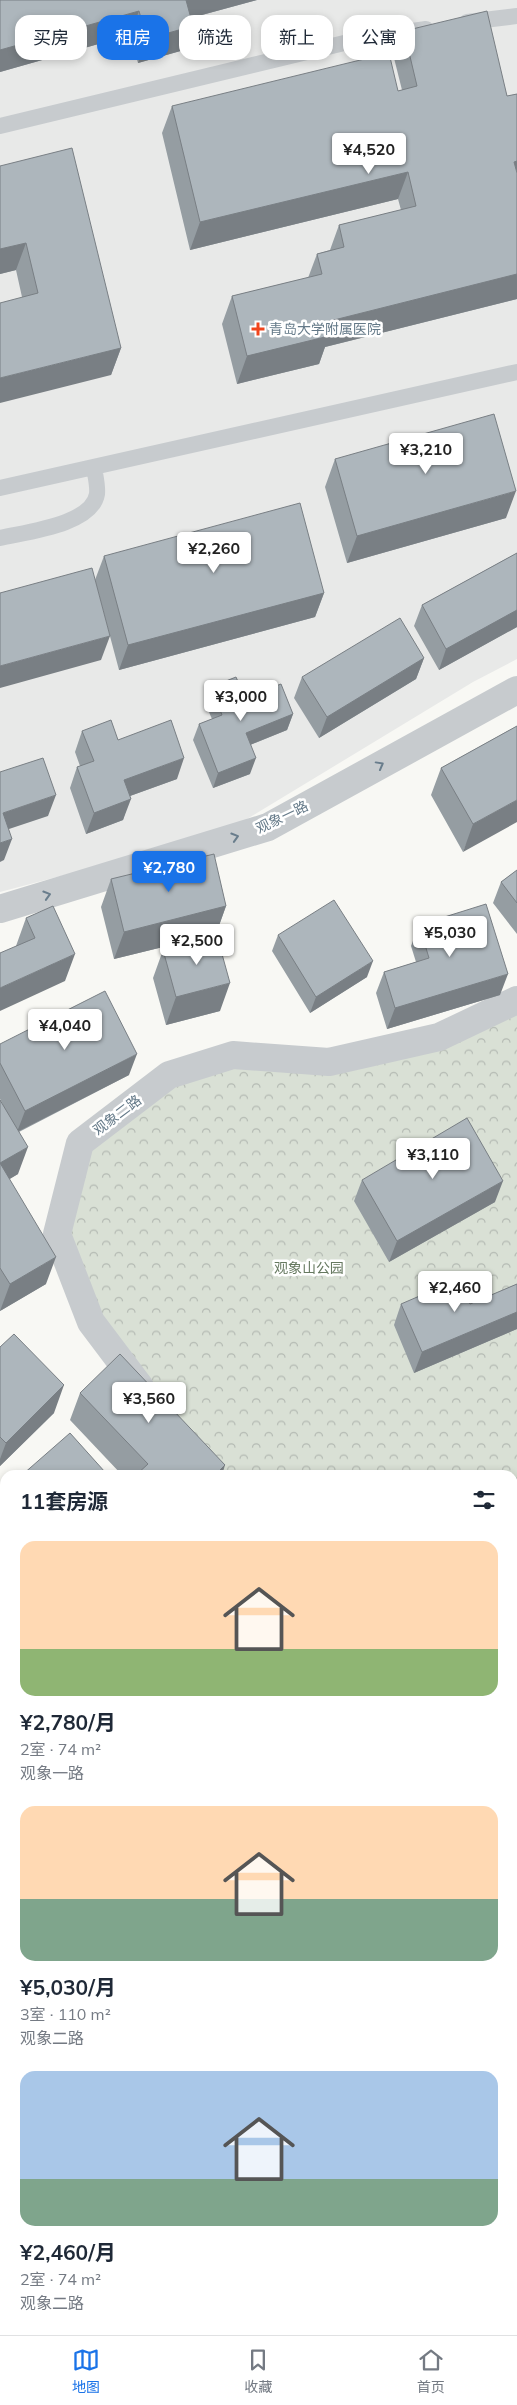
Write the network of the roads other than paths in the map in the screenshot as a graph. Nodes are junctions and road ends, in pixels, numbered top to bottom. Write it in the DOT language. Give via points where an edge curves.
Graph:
graph roads {
  1 [pos="517,16"];
  2 [pos="0,126"];
  3 [pos="517,372"];
  4 [pos="94,466"];
  5 [pos="0,488"];
  6 [pos="0,538"];
  7 [pos="517,690"];
  8 [pos="0,910"];
  9 [pos="517,1000"];
  10 [pos="154,1406"];
  1 -- 2 [label="lane" via="365,38"];
  3 -- 4 [label="lane"];
  4 -- 5 [label="lane"];
  4 -- 6 [label="lane" via="97,495 88,509 68,522"];
  8 -- 7 [label="street, 观象一路, one-way" via="268,827"];
  9 -- 10 [label="street, 观象二路" via="439,1036 329,1062 233,1055 169,1075 80,1143 57,1234 91,1322"];
}
